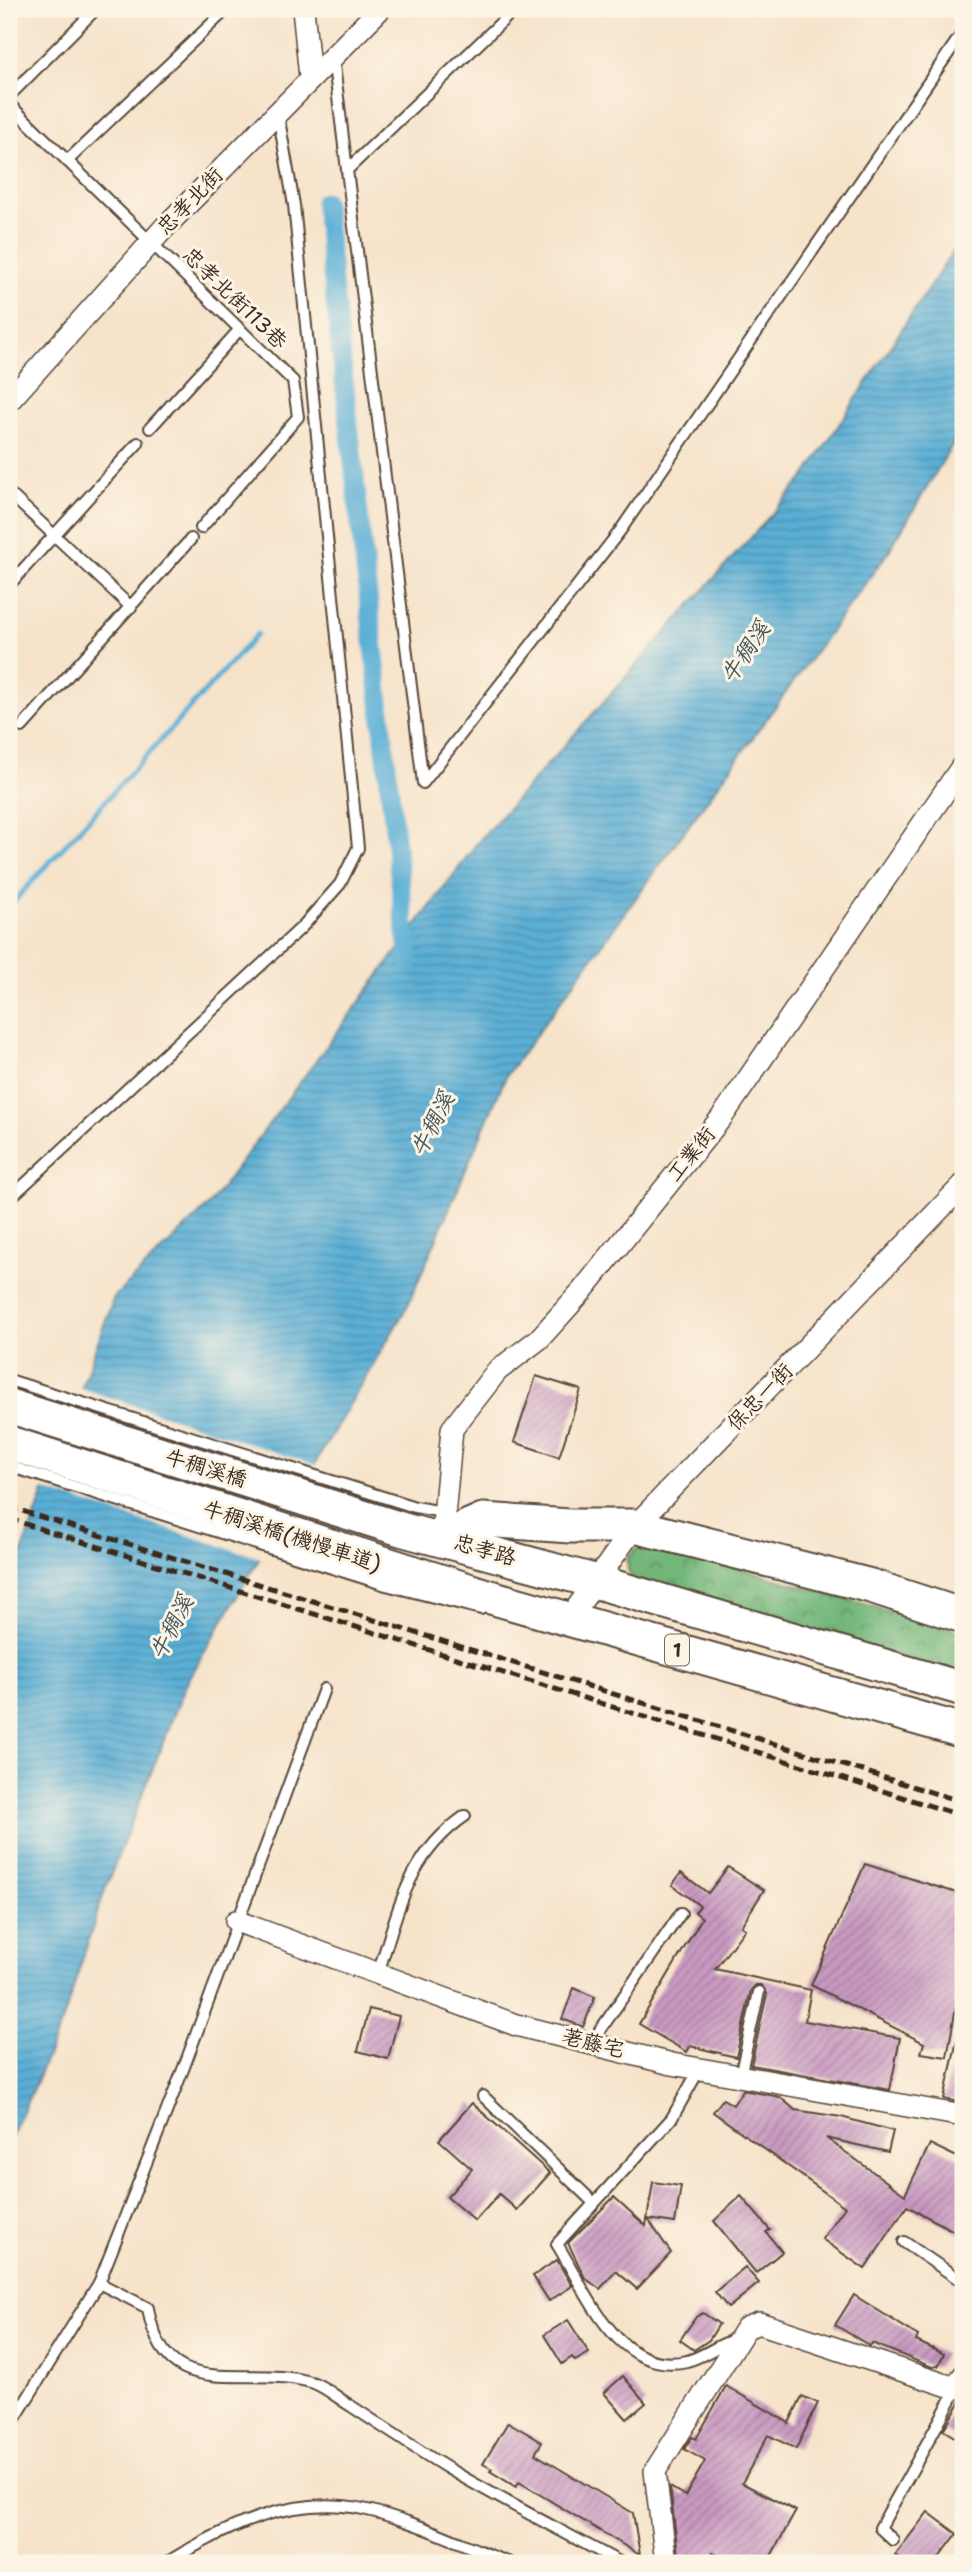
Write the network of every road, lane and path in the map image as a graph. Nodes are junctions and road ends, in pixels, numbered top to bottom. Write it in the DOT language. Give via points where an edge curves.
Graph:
graph roads {
  1 [pos="96,9"];
  2 [pos="227,9"];
  3 [pos="303,9"];
  4 [pos="380,9"];
  5 [pos="516,9"];
  6 [pos="963,32"];
  7 [pos="333,54"];
  8 [pos="310,77"];
  9 [pos="9,96"];
  10 [pos="9,104"];
  11 [pos="277,111"];
  12 [pos="67,161"];
  13 [pos="347,170"];
  14 [pos="151,243"];
  15 [pos="240,329"];
  16 [pos="9,401"];
  17 [pos="150,428"];
  18 [pos="138,443"];
  19 [pos="9,493"];
  20 [pos="201,528"];
  21 [pos="53,534"];
  22 [pos="191,539"];
  23 [pos="9,585"];
  24 [pos="131,607"];
  25 [pos="22,727"];
  26 [pos="963,765"];
  27 [pos="963,1185"];
  28 [pos="9,1199"];
  29 [pos="9,1380"];
  30 [pos="9,1406"];
  31 [pos="9,1443"];
  32 [pos="9,1466"];
  33 [pos="409,1519"];
  34 [pos="443,1525"];
  35 [pos="635,1526"];
  36 [pos="390,1575"];
  37 [pos="594,1581"];
  38 [pos="963,1616"];
  39 [pos="569,1619"];
  40 [pos="324,1689"];
  41 [pos="963,1689"];
  42 [pos="963,1731"];
  43 [pos="465,1816"];
  44 [pos="681,1913"];
  45 [pos="236,1921"];
  46 [pos="378,1973"];
  47 [pos="759,1992"];
  48 [pos="592,2042"];
  49 [pos="700,2068"];
  50 [pos="740,2076"];
  51 [pos="482,2096"];
  52 [pos="963,2116"];
  53 [pos="594,2203"];
  54 [pos="904,2242"];
  55 [pos="963,2282"];
  56 [pos="99,2283"];
  57 [pos="736,2339"];
  58 [pos="961,2385"];
  59 [pos="9,2428"];
  60 [pos="893,2540"];
  61 [pos="166,2563"];
  62 [pos="510,2563"];
  63 [pos="621,2563"];
  64 [pos="666,2563"];
  1 -- 9 [label="lane"];
  2 -- 12 [label="lane"];
  3 -- 8 [label="street"];
  4 -- 7 [label="street, 忠孝北街"];
  5 -- 13 [label="lane"];
  6 -- 13 [label="lane" via="620,531 424,783"];
  7 -- 8 [label="street, 忠孝北街"];
  7 -- 13 [label="lane"];
  8 -- 11 [label="street, 忠孝北街"];
  10 -- 12 [label="lane, 忠孝北街113巷"];
  11 -- 14 [label="street, 忠孝北街"];
  11 -- 28 [label="lane" via="294,205 358,848 340,884 302,927"];
  12 -- 14 [label="lane, 忠孝北街113巷"];
  14 -- 15 [label="lane, 忠孝北街113巷"];
  14 -- 16 [label="street, 忠孝北街"];
  15 -- 17 [label="lane"];
  15 -- 20 [label="lane, 忠孝北街113巷" via="293,381 298,417"];
  18 -- 21 [label="lane"];
  19 -- 21 [label="lane"];
  21 -- 23 [label="lane"];
  21 -- 24 [label="lane"];
  22 -- 24 [label="lane"];
  24 -- 25 [label="lane"];
  26 -- 34 [label="street, 工業街" via="722,1117 582,1291 539,1339 497,1371 452,1429"];
  27 -- 35 [label="street, 保忠一街"];
  29 -- 33 [label="lane"];
  30 -- 33 [label="main road, 牛稠溪橋 / 1"];
  31 -- 36 [label="main road, 牛稠溪橋 / 1"];
  32 -- 36 [label="lane, 牛稠溪橋(機慢車道)"];
  33 -- 34 [label="main road, 1"];
  34 -- 35 [label="main road, 忠孝路" via="483,1520"];
  34 -- 37 [label="main road, 忠孝路 / 1"];
  35 -- 37 [label="street, 保忠一街"];
  35 -- 38 [label="main road, 忠孝路" via="871,1586"];
  36 -- 39 [label="main road, 忠孝路 / 1"];
  37 -- 39 [label="street, 保忠一街"];
  37 -- 41 [label="main road, 忠孝路 / 1"];
  39 -- 42 [label="main road, 忠孝路 / 1"];
  40 -- 45 [label="lane"];
  43 -- 46 [label="lane" via="442,1832 410,1876"];
  44 -- 48 [label="lane"];
  45 -- 46 [label="street, 荖藤宅"];
  45 -- 56 [label="lane"];
  46 -- 48 [label="street, 荖藤宅" via="516,2025"];
  47 -- 50 [label="lane"];
  48 -- 49 [label="street, 荖藤宅"];
  49 -- 50 [label="street, 荖藤宅"];
  49 -- 53 [label="lane" via="672,2118"];
  50 -- 52 [label="street, 荖藤宅"];
  51 -- 53 [label="lane"];
  53 -- 57 [label="lane" via="558,2244 617,2340 644,2360 668,2363 689,2361"];
  54 -- 55 [label="lane"];
  56 -- 59 [label="lane"];
  56 -- 63 [label="lane" via="148,2308 157,2340 179,2368 200,2375 278,2377 316,2384 450,2469"];
  57 -- 58 [label="street" via="759,2323"];
  57 -- 64 [label="street" via="655,2471"];
  58 -- 60 [label="lane" via="880,2528"];
  61 -- 62 [label="lane" via="244,2522 280,2510 324,2507 362,2509"];
}
